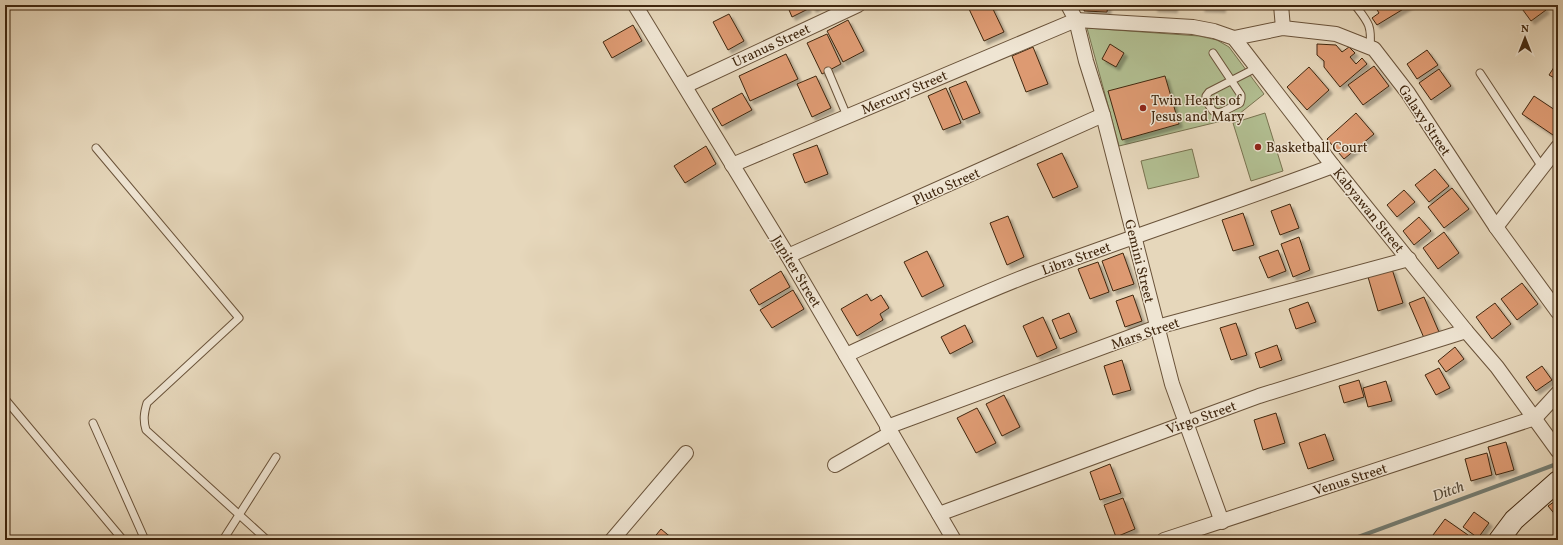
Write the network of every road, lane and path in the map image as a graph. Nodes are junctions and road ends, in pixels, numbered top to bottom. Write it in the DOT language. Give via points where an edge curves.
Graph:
graph roads {
  1 [pos="635,5"];
  2 [pos="858,5"];
  3 [pos="1068,5"];
  4 [pos="1282,5"];
  5 [pos="1355,5"];
  6 [pos="1076,20"];
  7 [pos="1283,28"];
  8 [pos="1234,38"];
  9 [pos="1370,47"];
  10 [pos="1213,54"];
  11 [pos="1256,68"];
  12 [pos="828,71"];
  13 [pos="1480,73"];
  14 [pos="1230,80"];
  15 [pos="685,86"];
  16 [pos="1103,115"];
  17 [pos="847,116"];
  18 [pos="1558,147"];
  19 [pos="96,148"];
  20 [pos="732,165"];
  21 [pos="1333,166"];
  22 [pos="1542,167"];
  23 [pos="1496,227"];
  24 [pos="1133,237"];
  25 [pos="788,256"];
  26 [pos="1409,259"];
  27 [pos="1557,309"];
  28 [pos="1157,327"];
  29 [pos="1466,331"];
  30 [pos="846,355"];
  31 [pos="1558,393"];
  32 [pos="5,399"];
  33 [pos="1535,418"];
  34 [pos="1186,422"];
  35 [pos="93,423"];
  36 [pos="889,430"];
  37 [pos="1558,450"];
  38 [pos="686,453"];
  39 [pos="276,457"];
  40 [pos="835,465"];
  41 [pos="1558,481"];
  42 [pos="939,514"];
  43 [pos="239,515"];
  44 [pos="1222,522"];
  45 [pos="123,540"];
  46 [pos="145,540"];
  47 [pos="223,540"];
  48 [pos="267,540"];
  49 [pos="612,540"];
  50 [pos="954,540"];
  51 [pos="1164,540"];
  52 [pos="1499,540"];
  1 -- 15 [label="street, Jupiter Street"];
  2 -- 15 [label="street, Uranus Street"];
  3 -- 6 [label="street, Gemini Street"];
  4 -- 7 [label="street"];
  5 -- 9 [label="lane" via="1368,22 1371,33"];
  6 -- 8 [label="street" via="1193,26"];
  6 -- 16 [label="street, Gemini Street"];
  6 -- 17 [label="street, Mercury Street"];
  7 -- 8 [label="street, Galaxy Street"];
  7 -- 9 [label="street, Galaxy Street" via="1336,34"];
  8 -- 11 [label="street, Kabyawan Street"];
  9 -- 23 [label="street, Galaxy Street" via="1374,48 1408,93"];
  10 -- 14 [label="lane"];
  11 -- 14 [label="lane"];
  11 -- 21 [label="street, Kabyawan Street"];
  12 -- 17 [label="lane"];
  13 -- 22 [label="lane"];
  14 -- 14 [label="lane" via="1240,95 1240,103 1218,113 1213,111 1206,101 1208,92"];
  15 -- 20 [label="street, Jupiter Street"];
  16 -- 24 [label="street, Gemini Street"];
  16 -- 25 [label="street, Pluto Street"];
  17 -- 20 [label="street, Mercury Street"];
  18 -- 22 [label="street"];
  19 -- 43 [label="lane" via="239,318 147,403 144,422 146,430"];
  20 -- 25 [label="street, Jupiter Street"];
  21 -- 24 [label="street, Libra Street"];
  21 -- 26 [label="street, Kabyawan Street"];
  22 -- 23 [label="street"];
  23 -- 27 [label="street, Galaxy Street"];
  24 -- 28 [label="street, Gemini Street"];
  24 -- 30 [label="street, Libra Street" via="1028,275 936,313"];
  25 -- 30 [label="street, Jupiter Street"];
  26 -- 28 [label="street, Mars Street"];
  26 -- 29 [label="street, Kabyawan Street"];
  28 -- 34 [label="street, Gemini Street" via="1172,384"];
  28 -- 36 [label="street, Mars Street"];
  29 -- 33 [label="street, Kabyawan Street" via="1497,366"];
  29 -- 34 [label="street, Virgo Street" via="1259,396"];
  30 -- 36 [label="street, Jupiter Street"];
  31 -- 33 [label="street"];
  32 -- 45 [label="lane"];
  33 -- 37 [label="street, Kabyawan Street"];
  33 -- 44 [label="street, Venus Street"];
  34 -- 42 [label="street, Virgo Street"];
  34 -- 44 [label="street, Gemini Street"];
  35 -- 46 [label="lane"];
  36 -- 40 [label="street, Mars Street"];
  36 -- 42 [label="street, Jupiter Street"];
  38 -- 49 [label="street"];
  39 -- 43 [label="lane"];
  41 -- 52 [label="street" via="1514,520"];
  42 -- 50 [label="street, Jupiter Street"];
  43 -- 47 [label="lane"];
  43 -- 48 [label="lane"];
  44 -- 51 [label="street, Venus Street"];
}
